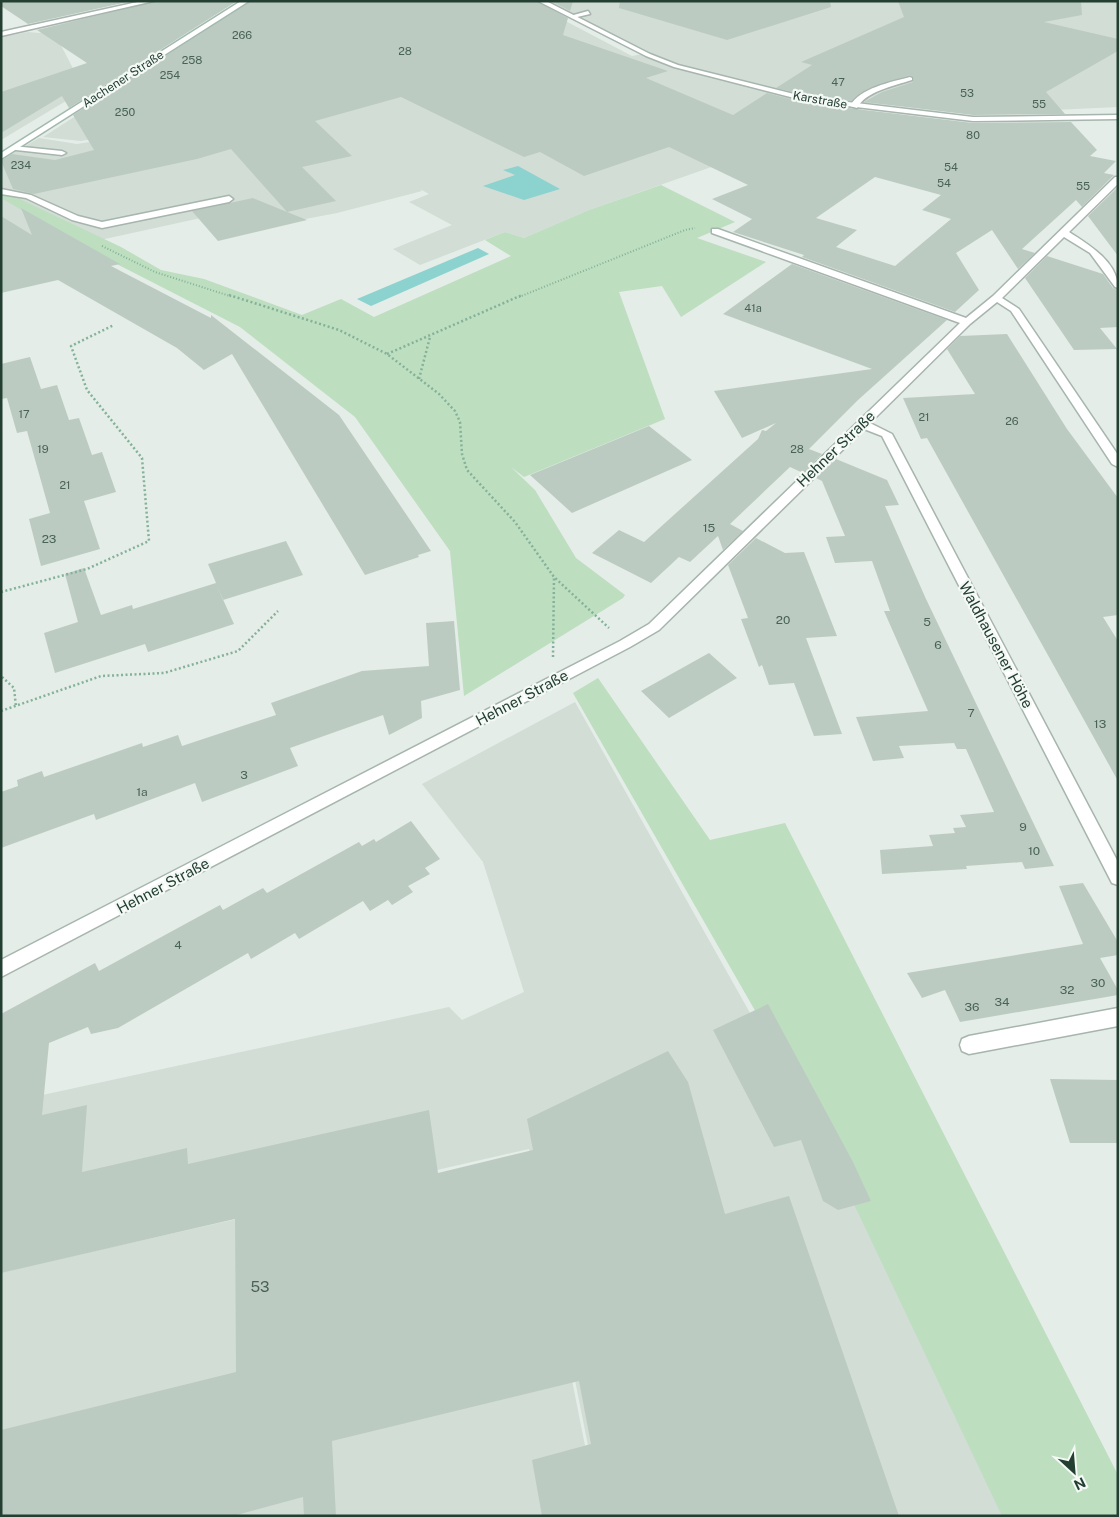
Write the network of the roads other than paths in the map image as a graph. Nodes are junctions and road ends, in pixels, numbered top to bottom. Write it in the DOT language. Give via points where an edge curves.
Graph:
graph roads {
  1 [pos="151,1"];
  2 [pos="246,1"];
  3 [pos="541,1"];
  4 [pos="588,13"];
  5 [pos="573,16"];
  6 [pos="1,34"];
  7 [pos="910,79"];
  8 [pos="854,106"];
  9 [pos="1118,117"];
  10 [pos="16,148"];
  11 [pos="62,153"];
  12 [pos="1,157"];
  13 [pos="1118,180"];
  14 [pos="1,191"];
  15 [pos="229,198"];
  16 [pos="716,231"];
  17 [pos="1064,233"];
  18 [pos="1118,284"];
  19 [pos="996,298"];
  20 [pos="967,322"];
  21 [pos="862,424"];
  22 [pos="1118,464"];
  23 [pos="1118,878"];
  24 [pos="1,969"];
  25 [pos="1118,1017"];
  26 [pos="969,1046"];
  1 -- 6 [label="street"];
  2 -- 10 [label="street, Aachener Straße"];
  3 -- 5 [label="street, Karstraße"];
  4 -- 5 [label="street"];
  5 -- 8 [label="street, Karstraße" via="676,66 806,99"];
  7 -- 8 [label="street" via="858,98"];
  8 -- 9 [label="street, Karstraße" via="973,119"];
  10 -- 11 [label="street"];
  10 -- 12 [label="street, Aachener Straße"];
  13 -- 17 [label="street, Hehner Straße"];
  14 -- 15 [label="street" via="30,197 74,218 102,225"];
  16 -- 20 [label="street"];
  17 -- 18 [label="street" via="1093,251"];
  17 -- 19 [label="street, Hehner Straße"];
  19 -- 20 [label="street, Hehner Straße"];
  19 -- 22 [label="street" via="1014,309"];
  20 -- 21 [label="street, Hehner Straße"];
  21 -- 23 [label="street, Waldhausener Höhe" via="886,434"];
  21 -- 24 [label="street, Hehner Straße" via="654,627"];
  25 -- 26 [label="street"];
}
